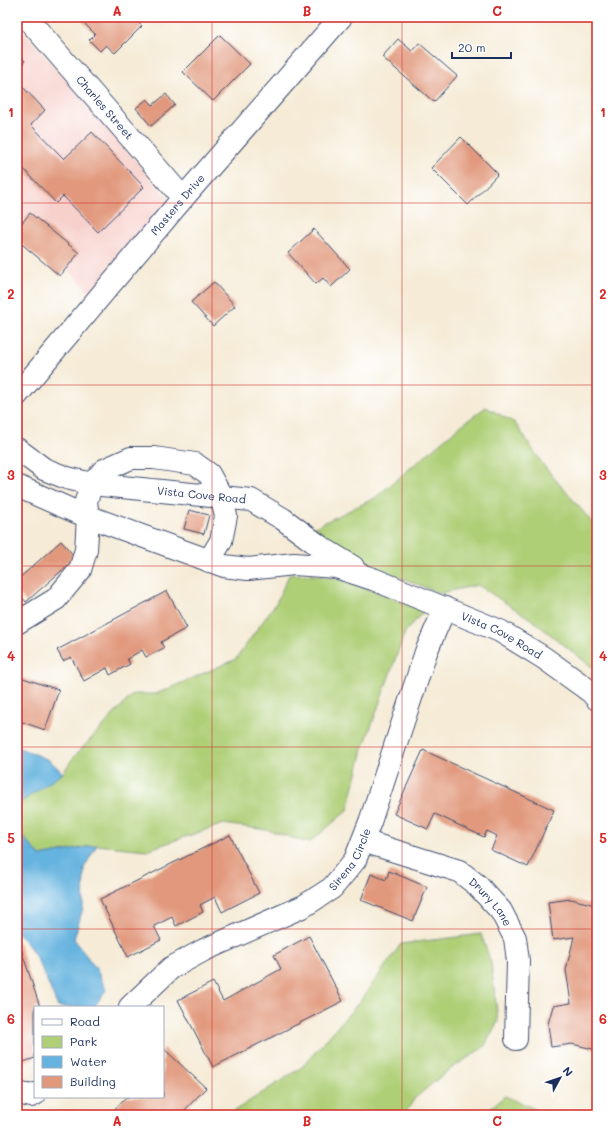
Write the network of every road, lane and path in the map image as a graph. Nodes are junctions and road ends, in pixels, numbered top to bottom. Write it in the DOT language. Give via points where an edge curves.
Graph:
graph roads {
  1 [pos="26,17"];
  2 [pos="341,17"];
  3 [pos="183,198"];
  4 [pos="17,395"];
  5 [pos="17,449"];
  6 [pos="92,484"];
  7 [pos="17,486"];
  8 [pos="221,496"];
  9 [pos="88,517"];
  10 [pos="209,560"];
  11 [pos="373,579"];
  12 [pos="445,608"];
  13 [pos="17,623"];
  14 [pos="597,699"];
  15 [pos="363,841"];
  16 [pos="131,1006"];
  17 [pos="516,1039"];
  18 [pos="17,1093"];
  19 [pos="34,1094"];
  1 -- 3 [label="street, Charles Street"];
  2 -- 3 [label="street, Masters Drive"];
  3 -- 4 [label="street, Masters Drive"];
  5 -- 6 [label="street, Vista Cove Road" via="44,469"];
  6 -- 8 [label="street, Vista Cove Road"];
  6 -- 8 [label="street" via="104,470 131,458 154,458 195,464 210,474"];
  6 -- 9 [label="street" via="86,501"];
  7 -- 9 [label="street, Vista Cove Road"];
  8 -- 10 [label="street" via="226,516 221,541"];
  8 -- 11 [label="street, Vista Cove Road" via="251,500"];
  9 -- 10 [label="street, Vista Cove Road"];
  9 -- 13 [label="street" via="86,550 80,570 56,599"];
  10 -- 11 [label="street, Vista Cove Road" via="224,566 248,569 294,564 336,567"];
  11 -- 12 [label="street, Vista Cove Road"];
  12 -- 14 [label="street, Vista Cove Road" via="500,631 544,658"];
  12 -- 15 [label="street, Sirena Circle" via="426,652"];
  15 -- 16 [label="street, Sirena Circle" via="355,860 332,888 304,906 204,950 170,968"];
  15 -- 17 [label="street, Drury Lane" via="459,871 477,884 501,911 515,938 518,961"];
  18 -- 19 [label="street"];
}
